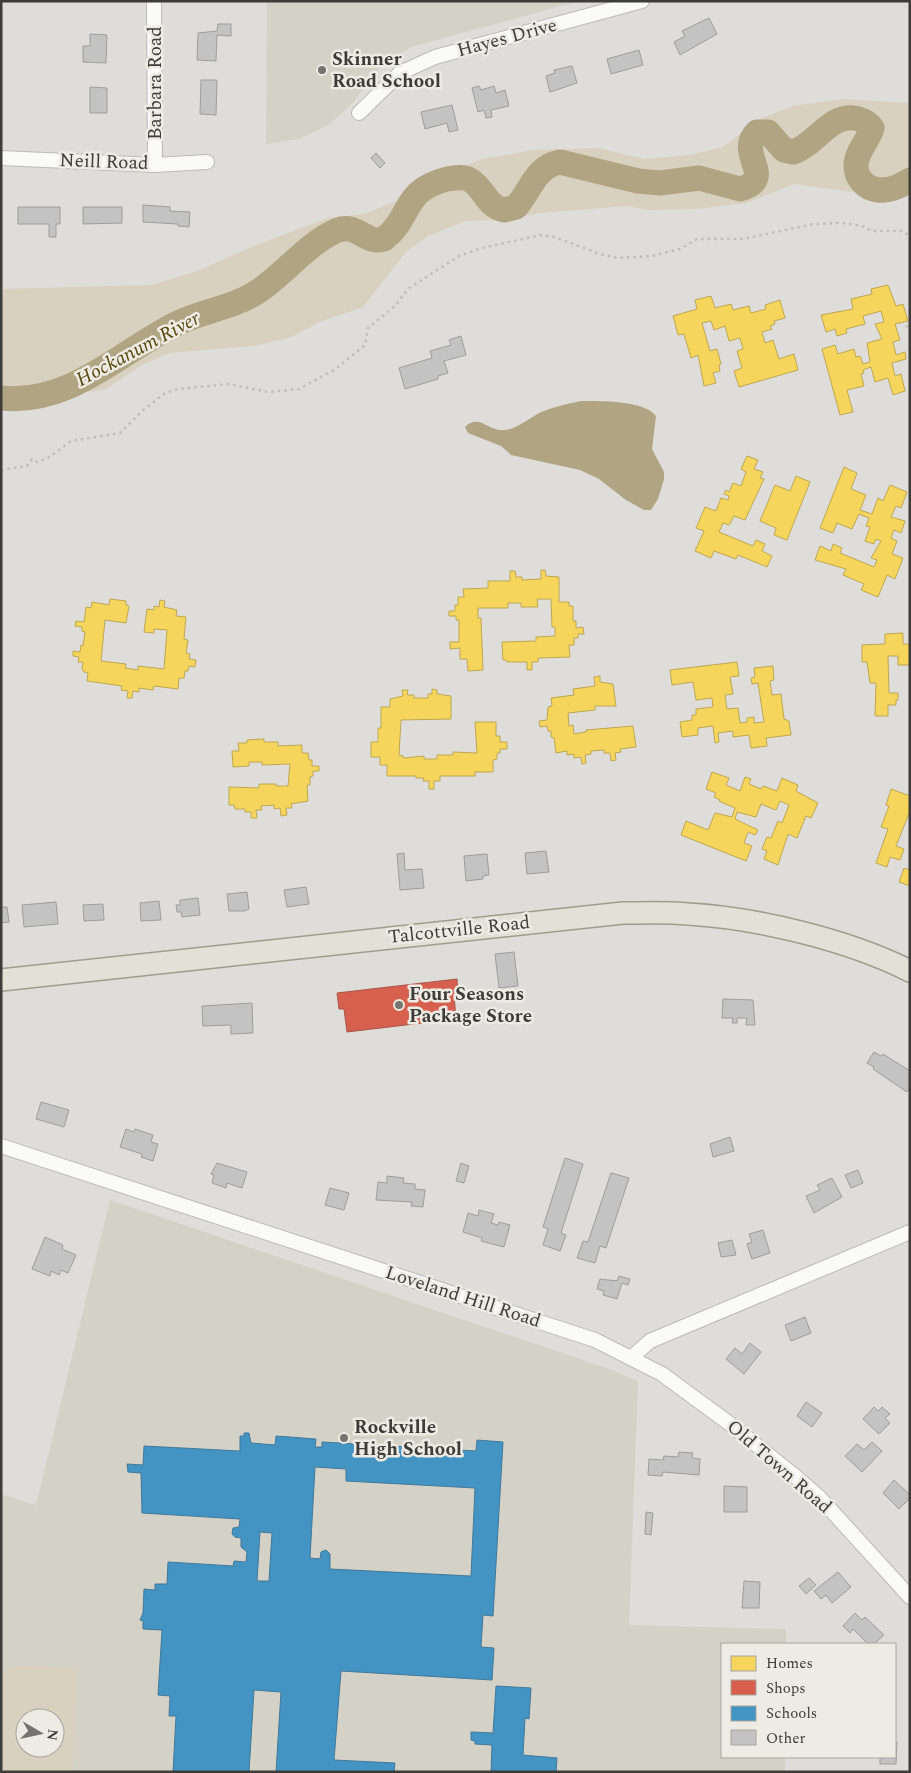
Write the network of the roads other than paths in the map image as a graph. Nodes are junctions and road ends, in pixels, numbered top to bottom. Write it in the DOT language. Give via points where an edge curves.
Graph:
graph roads {
  1 [pos="154,1"];
  2 [pos="642,1"];
  3 [pos="359,113"];
  4 [pos="1,158"];
  5 [pos="208,162"];
  6 [pos="155,165"];
  7 [pos="910,971"];
  8 [pos="1,980"];
  9 [pos="1,1146"];
  10 [pos="910,1232"];
  11 [pos="632,1357"];
  12 [pos="910,1597"];
  1 -- 6 [label="street, Barbara Road"];
  2 -- 3 [label="street, Hayes Drive" via="435,57 400,73"];
  4 -- 6 [label="street, Neill Road"];
  5 -- 6 [label="street, Neill Road"];
  7 -- 8 [label="main road, Talcottville Road" via="816,937 764,924 688,914 623,913"];
  9 -- 11 [label="street, Loveland Hill Road" via="595,1340"];
  10 -- 11 [label="street" via="650,1341"];
  11 -- 12 [label="street, Old Town Road" via="662,1374 796,1477"];
}
